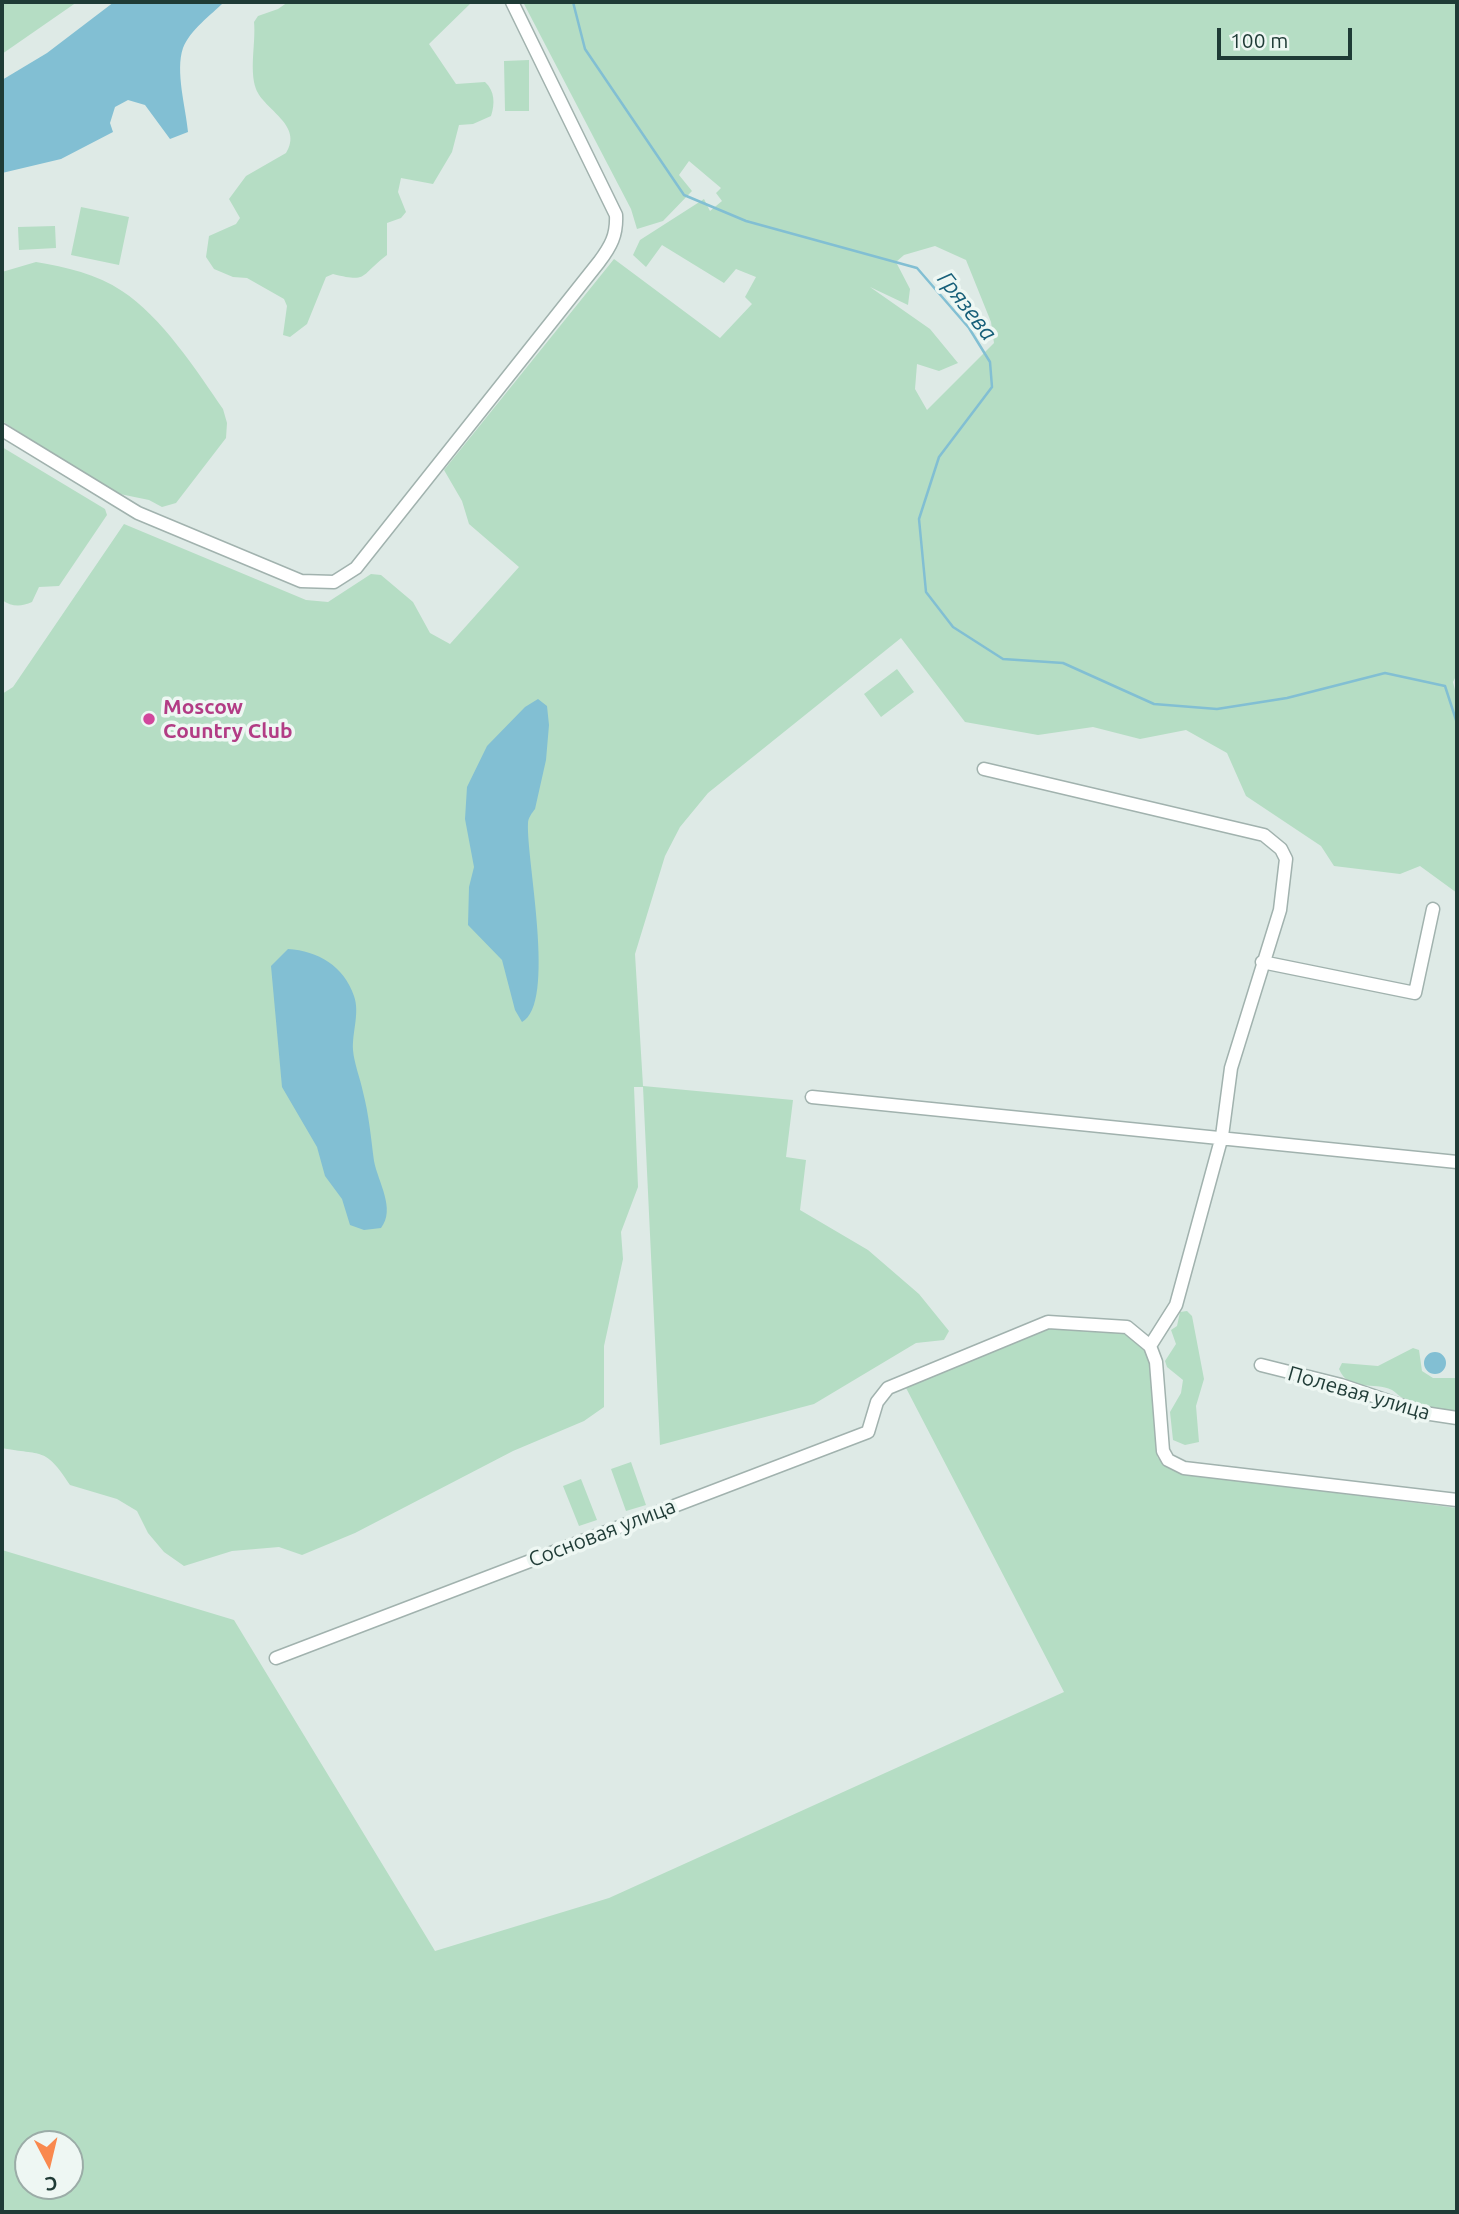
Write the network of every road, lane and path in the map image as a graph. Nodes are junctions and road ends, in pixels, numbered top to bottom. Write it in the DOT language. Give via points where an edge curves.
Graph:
graph roads {
  1 [pos="512,2"];
  2 [pos="2,430"];
  3 [pos="984,769"];
  4 [pos="1433,909"];
  5 [pos="1262,961"];
  6 [pos="812,1097"];
  7 [pos="1222,1136"];
  8 [pos="1457,1162"];
  9 [pos="1150,1346"];
  10 [pos="1261,1365"];
  11 [pos="1457,1418"];
  12 [pos="1457,1500"];
  13 [pos="276,1658"];
  1 -- 2 [label="street" via="616,215 617,228 599,262 356,568 334,582 302,581 138,513"];
  3 -- 5 [label="street" via="1264,835 1286,859 1280,909"];
  4 -- 5 [label="street" via="1415,993"];
  5 -- 7 [label="street" via="1231,1068"];
  6 -- 7 [label="street"];
  7 -- 8 [label="street"];
  7 -- 9 [label="street" via="1176,1305"];
  9 -- 12 [label="street" via="1156,1362 1163,1451 1168,1460 1184,1468"];
  9 -- 13 [label="street, Сосновая улица" via="1127,1327 1048,1322 888,1388 877,1402 868,1432"];
  10 -- 11 [label="street, Полевая улица" via="1424,1413"];
}
